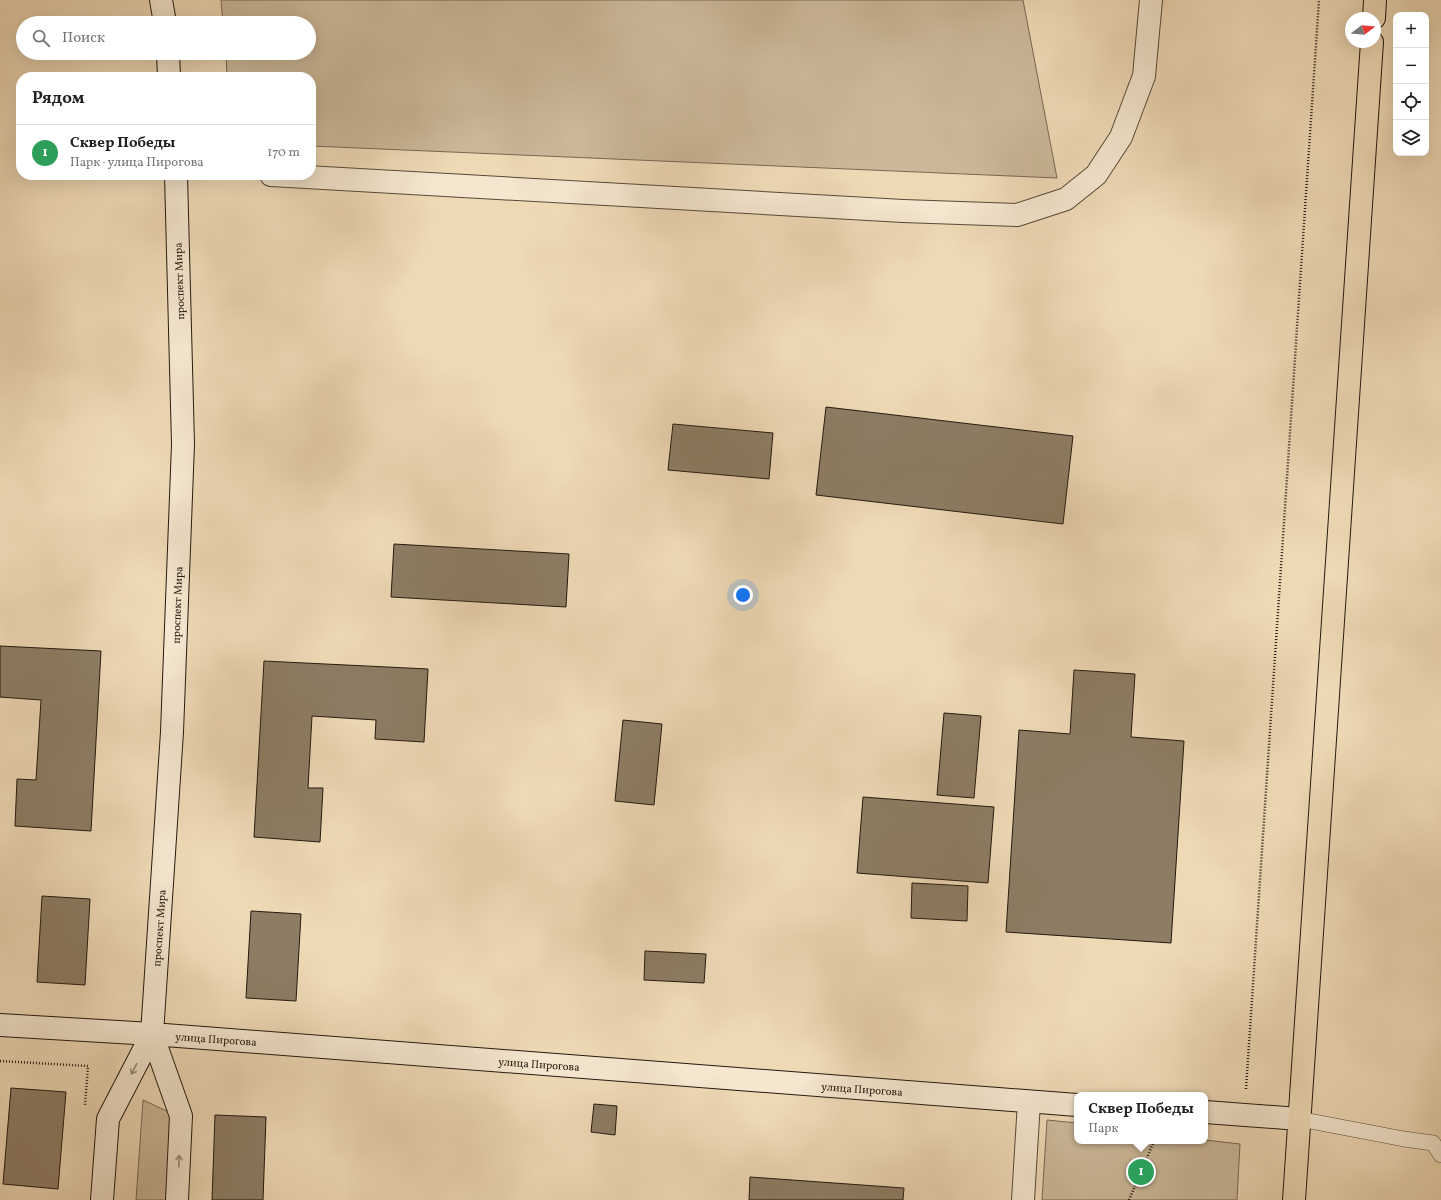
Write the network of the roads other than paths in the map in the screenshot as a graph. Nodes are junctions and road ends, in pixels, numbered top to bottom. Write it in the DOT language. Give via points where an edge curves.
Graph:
graph roads {
  1 [pos="161,0"];
  2 [pos="1151,0"];
  3 [pos="1375,0"];
  4 [pos="1374,12"];
  5 [pos="164,16"];
  6 [pos="1372,48"];
  7 [pos="168,60"];
  8 [pos="169,72"];
  9 [pos="316,178"];
  10 [pos="176,180"];
  11 [pos="0,1025"];
  12 [pos="152,1034"];
  13 [pos="1029,1102"];
  14 [pos="1074,1105"];
  15 [pos="1208,1112"];
  16 [pos="1299,1119"];
  17 [pos="1438,1146"];
  18 [pos="102,1200"];
  19 [pos="178,1200"];
  20 [pos="1023,1200"];
  21 [pos="1294,1200"];
  1 -- 5 [label="street"];
  2 -- 9 [label="street" via="1144,76 1121,137 1096,175 1066,199 1017,215 903,211"];
  3 -- 4 [label="main road"];
  6 -- 16 [label="main road"];
  7 -- 8 [label="street"];
  10 -- 12 [label="street, проспект Мира" via="184,444 172,732"];
  11 -- 12 [label="street, улица Пирогова"];
  12 -- 13 [label="street, улица Пирогова"];
  12 -- 18 [label="street, проспект Мира, one-way" via="108,1119"];
  19 -- 12 [label="street, проспект Мира, one-way" via="181,1116"];
  13 -- 14 [label="street, улица Пирогова"];
  13 -- 20 [label="street"];
  15 -- 16 [label="street"];
  16 -- 17 [label="lane"];
  16 -- 21 [label="main road"];
}
